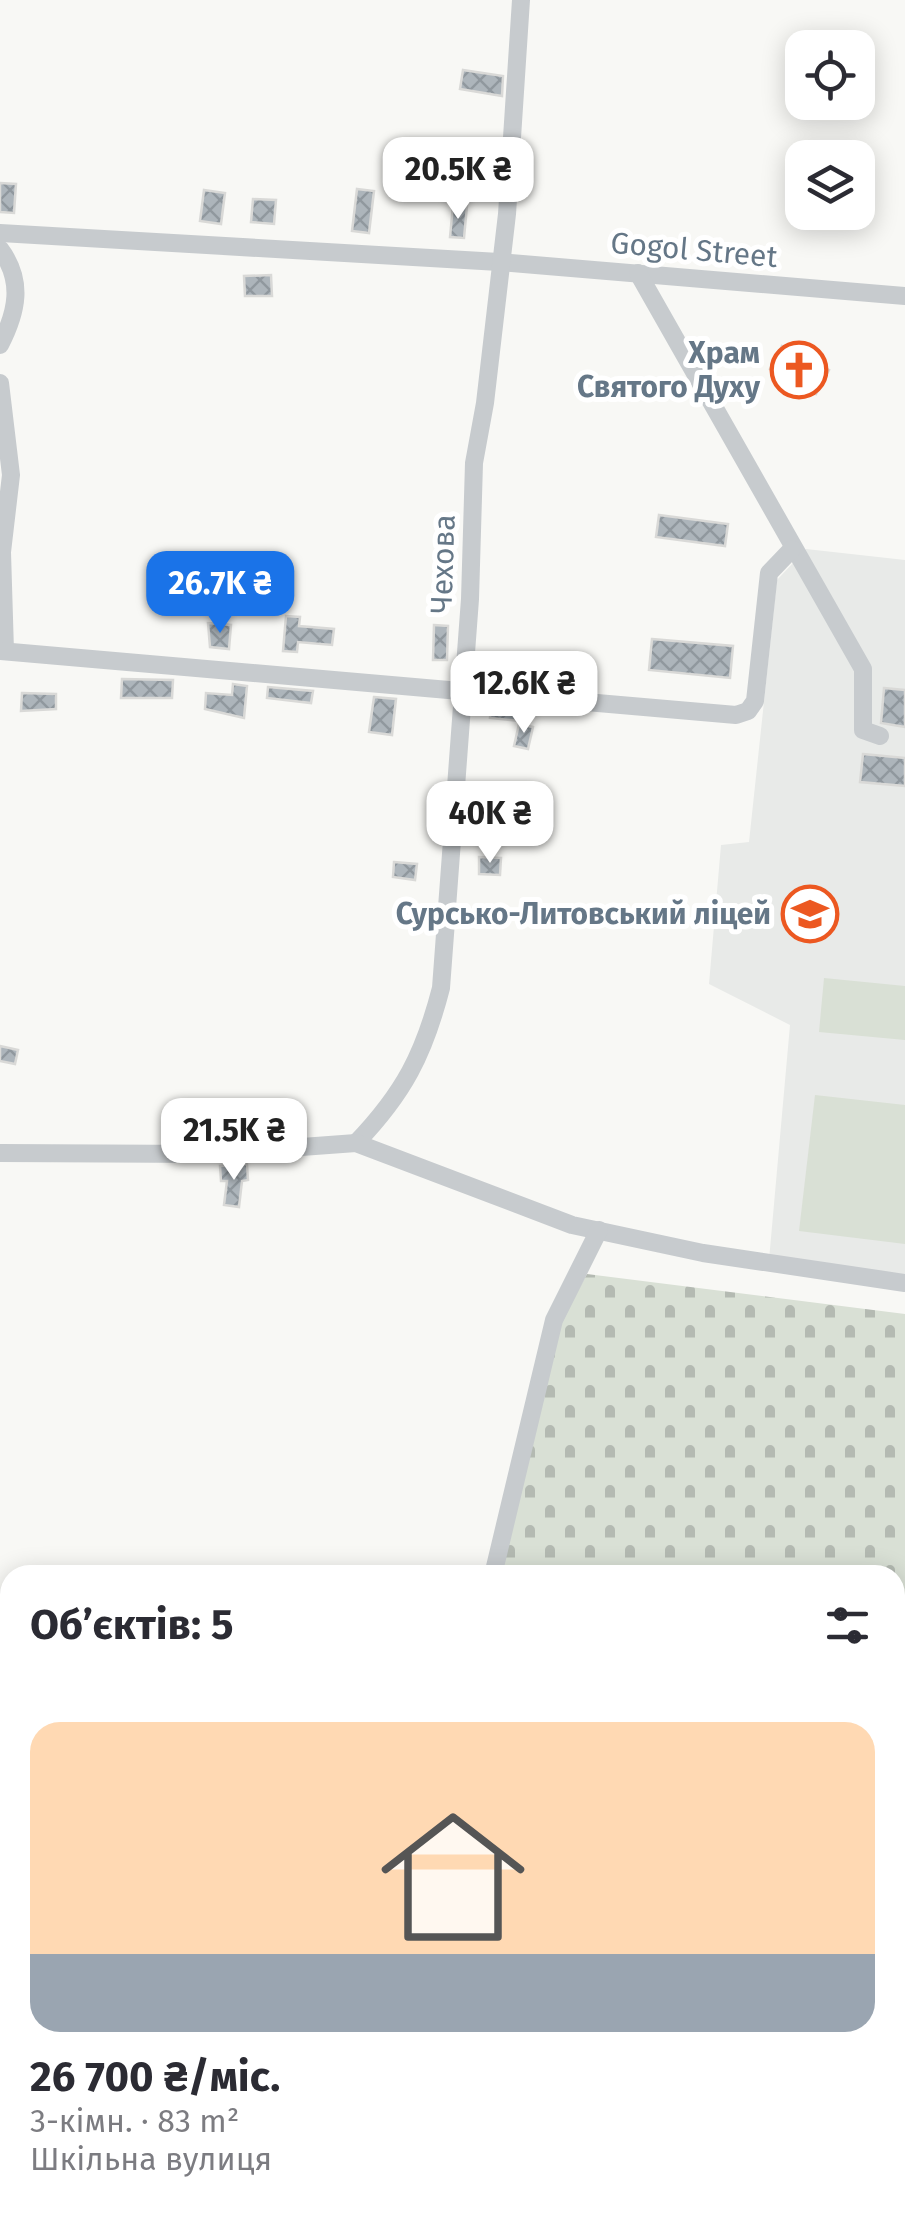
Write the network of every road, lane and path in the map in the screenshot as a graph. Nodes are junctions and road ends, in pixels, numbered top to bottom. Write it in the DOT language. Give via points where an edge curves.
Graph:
graph roads {
  1 [pos="522,0"];
  2 [pos="0,232"];
  3 [pos="0,249"];
  4 [pos="499,262"];
  5 [pos="638,273"];
  6 [pos="905,296"];
  7 [pos="0,345"];
  8 [pos="0,383"];
  9 [pos="792,550"];
  10 [pos="2,651"];
  11 [pos="463,690"];
  12 [pos="880,736"];
  13 [pos="356,1142"];
  14 [pos="0,1152"];
  15 [pos="599,1230"];
  16 [pos="905,1283"];
  17 [pos="495,1565"];
  1 -- 4 [label="street, Чехова"];
  2 -- 4 [label="street, Gogol Street"];
  3 -- 7 [label="street" via="18,297"];
  4 -- 5 [label="street, Gogol Street"];
  4 -- 11 [label="street, Чехова" via="474,463"];
  5 -- 6 [label="street, Gogol Street"];
  5 -- 9 [label="street"];
  8 -- 10 [label="street" via="11,475 2,552"];
  9 -- 11 [label="street" via="769,574 756,695 742,714"];
  9 -- 12 [label="street" via="864,669 863,730"];
  10 -- 11 [label="street"];
  11 -- 13 [label="street, Чехова" via="441,988 426,1048"];
  13 -- 14 [label="street" via="207,1154"];
  13 -- 15 [label="street" via="496,1199"];
  15 -- 16 [label="street"];
  15 -- 17 [label="street" via="554,1320"];
}
